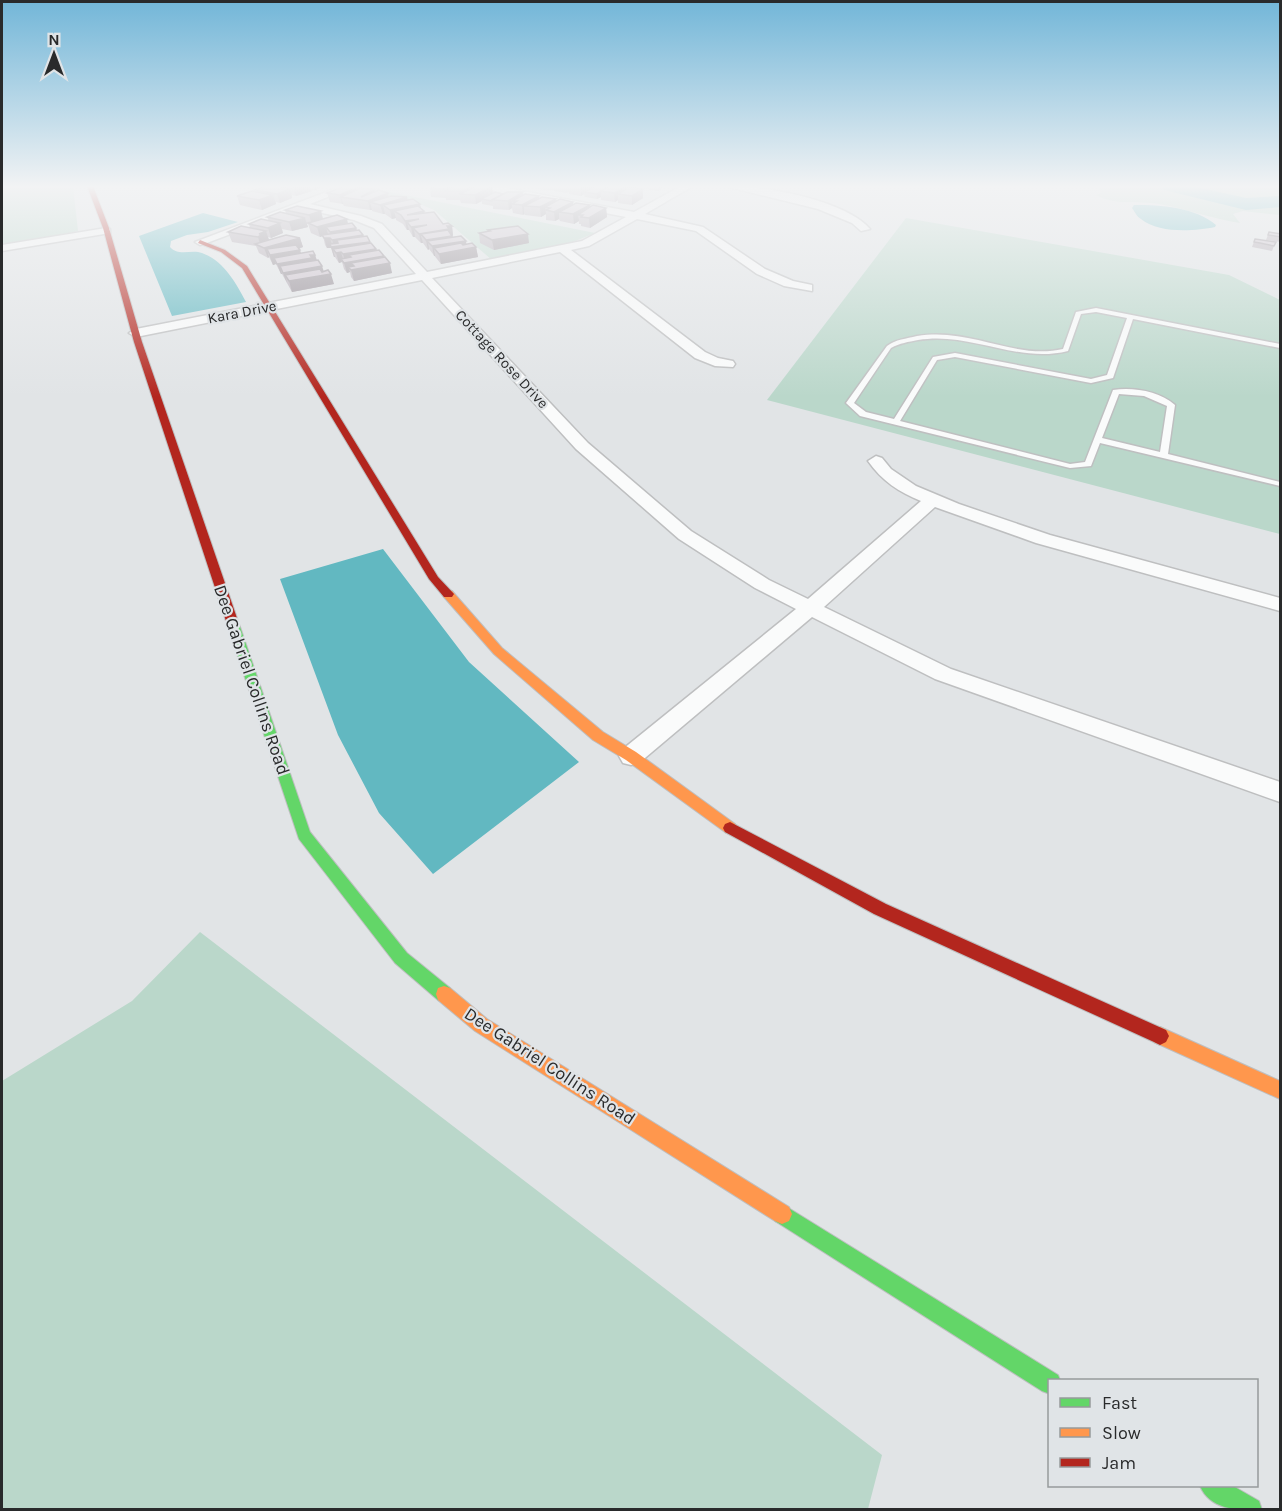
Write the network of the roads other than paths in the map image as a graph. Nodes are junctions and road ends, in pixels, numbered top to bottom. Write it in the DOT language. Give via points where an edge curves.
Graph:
graph roads {
  1 [pos="114,257"];
  2 [pos="231,257"];
  3 [pos="407,257"];
  4 [pos="529,257"];
  5 [pos="572,257"];
  6 [pos="739,257"];
  7 [pos="425,276"];
  8 [pos="808,288"];
  9 [pos="270,307"];
  10 [pos="1131,317"];
  11 [pos="136,333"];
  12 [pos="976,341"];
  13 [pos="1281,346"];
  14 [pos="1055,354"];
  15 [pos="967,357"];
  16 [pos="728,364"];
  17 [pos="1049,374"];
  18 [pos="1101,379"];
  19 [pos="1120,391"];
  20 [pos="896,422"];
  21 [pos="1098,440"];
  22 [pos="1164,455"];
  23 [pos="876,461"];
  24 [pos="1281,484"];
  25 [pos="933,500"];
  26 [pos="1281,604"];
  27 [pos="808,609"];
  28 [pos="631,756"];
  29 [pos="1281,792"];
  30 [pos="1281,1090"];
  31 [pos="1048,1382"];
  32 [pos="1215,1487"];
  33 [pos="1250,1509"];
  1 -- 11 [label="street, Dee Gabriel Collins Road"];
  2 -- 9 [label="street" via="245,267"];
  3 -- 7 [label="street, Cottage Rose Drive"];
  4 -- 7 [label="street, Kara Drive"];
  5 -- 16 [label="street" via="700,355"];
  6 -- 8 [label="street" via="777,280"];
  7 -- 9 [label="street, Kara Drive"];
  7 -- 27 [label="street, Cottage Rose Drive" via="582,446 685,535"];
  9 -- 11 [label="street, Kara Drive"];
  9 -- 28 [label="street" via="434,579 498,651 598,735"];
  10 -- 13 [label="lane"];
  10 -- 14 [label="lane" via="1096,310 1078,313 1066,350"];
  10 -- 18 [label="lane" via="1110,376"];
  11 -- 31 [label="street, Dee Gabriel Collins Road" via="304,835 401,958 481,1025"];
  12 -- 14 [label="lane"];
  12 -- 15 [label="lane"];
  12 -- 20 [label="lane" via="952,336 925,337 895,342 888,347 850,403 863,414"];
  14 -- 17 [label="lane"];
  15 -- 17 [label="lane"];
  15 -- 20 [label="lane" via="935,358"];
  17 -- 18 [label="lane"];
  18 -- 19 [label="lane"];
  19 -- 21 [label="lane" via="1116,392"];
  19 -- 22 [label="lane" via="1162,399 1171,405"];
  20 -- 21 [label="lane" via="1070,466 1088,464"];
  21 -- 22 [label="lane"];
  22 -- 24 [label="lane"];
  23 -- 25 [label="street" via="885,473"];
  25 -- 26 [label="street" via="1043,539"];
  25 -- 27 [label="street"];
  27 -- 28 [label="street"];
  27 -- 29 [label="street, Cottage Rose Drive" via="944,674"];
  28 -- 30 [label="street" via="734,831 880,909"];
  32 -- 33 [label="street"];
}
